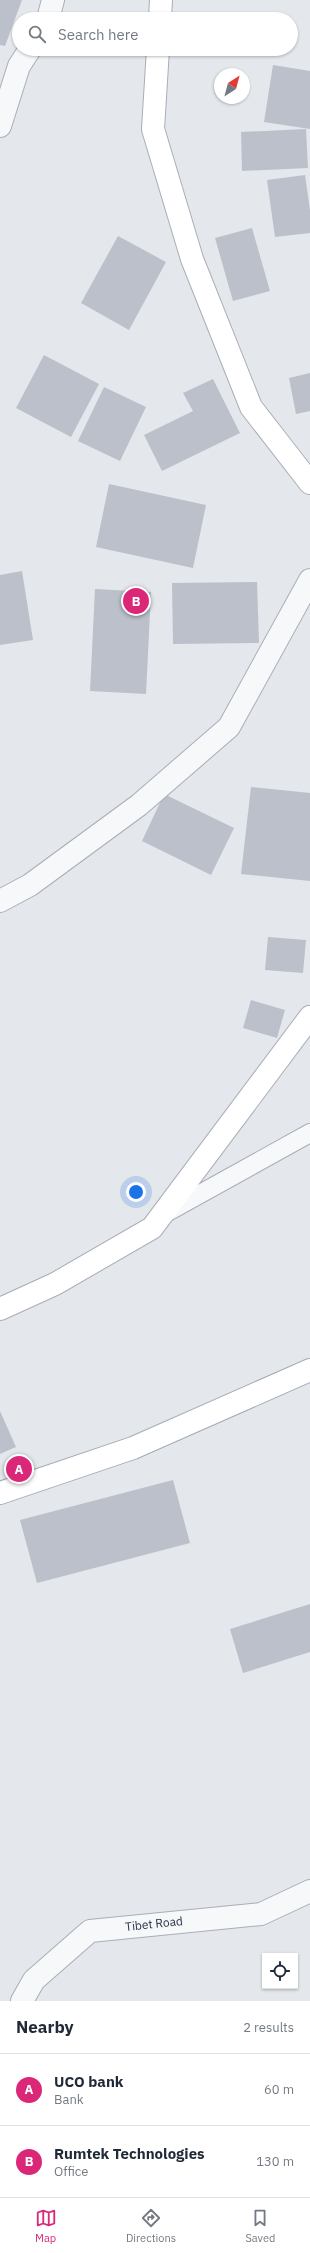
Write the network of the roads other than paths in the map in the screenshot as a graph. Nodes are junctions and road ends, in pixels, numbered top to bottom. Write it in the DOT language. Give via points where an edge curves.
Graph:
graph roads {
  1 [pos="53,0"];
  2 [pos="162,0"];
  3 [pos="50,12"];
  4 [pos="161,12"];
  5 [pos="25,56"];
  6 [pos="158,56"];
  7 [pos="0,126"];
  8 [pos="310,484"];
  9 [pos="310,580"];
  10 [pos="0,901"];
  11 [pos="310,1017"];
  12 [pos="310,1133"];
  13 [pos="163,1214"];
  14 [pos="0,1309"];
  15 [pos="310,1370"];
  16 [pos="0,1493"];
  17 [pos="310,1891"];
  18 [pos="22,2001"];
  1 -- 3 [label="street"];
  2 -- 4 [label="main road"];
  5 -- 7 [label="street" via="19,66"];
  6 -- 8 [label="main road" via="153,129 192,259 251,407"];
  9 -- 10 [label="street" via="229,727 139,805 30,885"];
  11 -- 13 [label="main road"];
  12 -- 13 [label="lane"];
  13 -- 14 [label="main road" via="152,1228 55,1284"];
  15 -- 16 [label="main road" via="133,1448"];
  17 -- 18 [label="street, Tibet Road" via="261,1914 90,1931 34,1980"];
}
